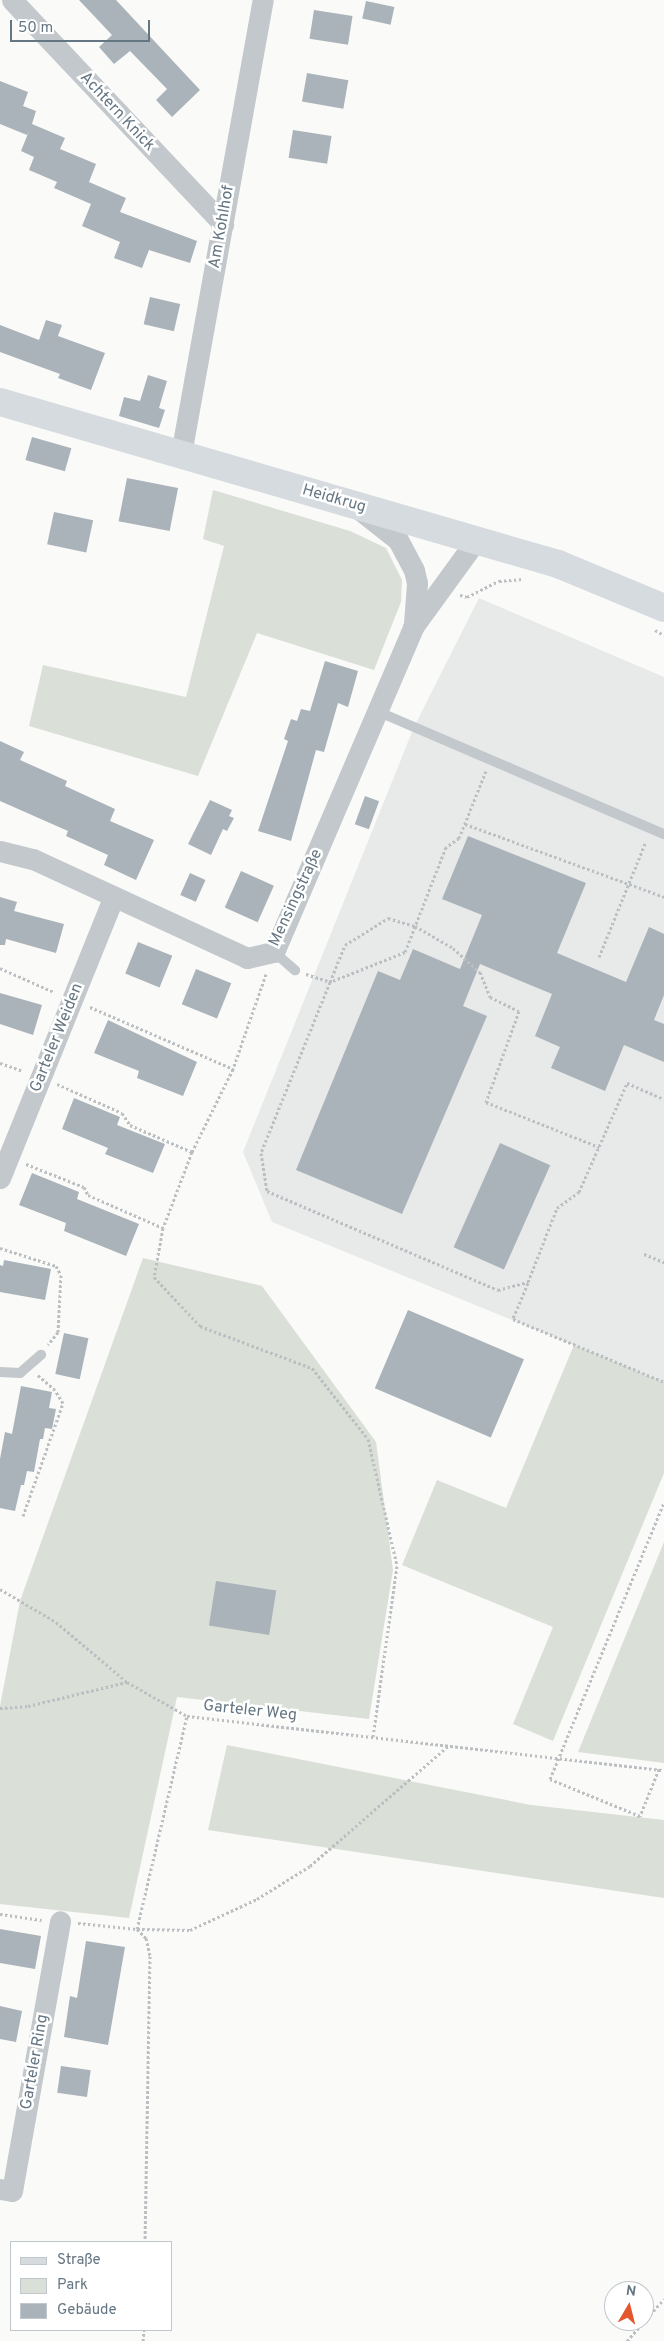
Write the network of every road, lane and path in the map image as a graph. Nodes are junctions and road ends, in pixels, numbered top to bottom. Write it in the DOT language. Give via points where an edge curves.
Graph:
graph roads {
  1 [pos="12,0"];
  2 [pos="263,0"];
  3 [pos="223,224"];
  4 [pos="0,402"];
  5 [pos="181,454"];
  6 [pos="354,505"];
  7 [pos="477,540"];
  8 [pos="530,578"];
  9 [pos="458,594"];
  10 [pos="658,618"];
  11 [pos="413,627"];
  12 [pos="664,635"];
  13 [pos="379,712"];
  14 [pos="490,761"];
  15 [pos="465,824"];
  16 [pos="650,828"];
  17 [pos="664,834"];
  18 [pos="0,851"];
  19 [pos="629,883"];
  20 [pos="664,897"];
  21 [pos="113,898"];
  22 [pos="415,926"];
  23 [pos="274,952"];
  24 [pos="599,957"];
  25 [pos="0,968"];
  26 [pos="295,970"];
  27 [pos="330,982"];
  28 [pos="63,996"];
  29 [pos="80,1004"];
  30 [pos="233,1069"];
  31 [pos="42,1078"];
  32 [pos="664,1099"];
  33 [pos="599,1147"];
  34 [pos="192,1152"];
  35 [pos="10,1158"];
  36 [pos="0,1178"];
  37 [pos="163,1228"];
  38 [pos="0,1248"];
  39 [pos="644,1254"];
  40 [pos="664,1262"];
  41 [pos="528,1282"];
  42 [pos="41,1355"];
  43 [pos="28,1366"];
  44 [pos="0,1372"];
  45 [pos="664,1382"];
  46 [pos="664,1503"];
  47 [pos="23,1516"];
  48 [pos="0,1589"];
  49 [pos="127,1682"];
  50 [pos="0,1708"];
  51 [pos="187,1716"];
  52 [pos="373,1737"];
  53 [pos="449,1745"];
  54 [pos="559,1756"];
  55 [pos="659,1770"];
  56 [pos="664,1770"];
  57 [pos="0,1914"];
  58 [pos="60,1921"];
  59 [pos="137,1929"];
  60 [pos="0,2189"];
  61 [pos="145,2241"];
  62 [pos="664,2300"];
  63 [pos="628,2341"];
  1 -- 3 [label="street, Achtern Knick"];
  2 -- 3 [label="street, Am Kohlhof"];
  3 -- 5 [label="street, Am Kohlhof"];
  4 -- 5 [label="main road, Heidkrug"];
  5 -- 6 [label="main road, Heidkrug"];
  6 -- 7 [label="main road, Heidkrug"];
  6 -- 11 [label="street, Mensingstraße" via="398,540 414,570 417,583"];
  7 -- 10 [label="main road, Heidkrug" via="558,564"];
  7 -- 11 [label="street, Mensingstraße"];
  8 -- 9 [label="path" via="499,580 467,597"];
  10 -- 12 [label="path"];
  11 -- 13 [label="street, Mensingstraße"];
  13 -- 14 [label="lane"];
  13 -- 23 [label="street, Mensingstraße"];
  14 -- 15 [label="path"];
  14 -- 16 [label="lane"];
  15 -- 19 [label="path"];
  15 -- 22 [label="path" via="459,838 446,847"];
  16 -- 17 [label="lane"];
  16 -- 19 [label="path"];
  18 -- 21 [label="street, Mensingstraße" via="33,859"];
  19 -- 20 [label="path"];
  19 -- 24 [label="path"];
  21 -- 23 [label="street, Mensingstraße" via="247,958"];
  21 -- 31 [label="street, Garteler Weiden"];
  22 -- 27 [label="path" via="405,952"];
  22 -- 27 [label="path" via="388,918 345,945"];
  22 -- 33 [label="path" via="453,948 480,972 490,997 519,1011 486,1102"];
  23 -- 26 [label="lane"];
  23 -- 30 [label="path"];
  25 -- 28 [label="path"];
  26 -- 27 [label="path"];
  27 -- 41 [label="path" via="261,1153 267,1192 498,1290"];
  29 -- 30 [label="path"];
  30 -- 34 [label="path"];
  31 -- 34 [label="path" via="122,1113 130,1125"];
  31 -- 35 [label="street, Garteler Weiden"];
  32 -- 33 [label="path" via="627,1084"];
  33 -- 41 [label="path" via="579,1192 558,1208"];
  34 -- 37 [label="path"];
  35 -- 36 [label="street, Garteler Weiden"];
  35 -- 37 [label="path" via="84,1187 88,1195"];
  37 -- 52 [label="path" via="154,1277 200,1326 312,1368 368,1439 397,1566"];
  38 -- 42 [label="path" via="56,1266 61,1275 58,1332"];
  39 -- 40 [label="path"];
  41 -- 45 [label="path" via="512,1319"];
  42 -- 43 [label="lane"];
  43 -- 44 [label="lane" via="20,1373"];
  43 -- 47 [label="path" via="55,1390 63,1403"];
  46 -- 54 [label="path"];
  48 -- 49 [label="path" via="56,1622"];
  49 -- 50 [label="path" via="28,1706"];
  49 -- 51 [label="path"];
  51 -- 52 [label="path, Garteler Weg"];
  51 -- 59 [label="path, Garteler Weg"];
  52 -- 53 [label="path, Garteler Weg"];
  53 -- 54 [label="path, Garteler Weg"];
  53 -- 59 [label="path" via="310,1866 257,1899 190,1930"];
  54 -- 55 [label="path, Garteler Weg"];
  54 -- 55 [label="path" via="550,1779 640,1816"];
  55 -- 56 [label="path, Garteler Weg"];
  57 -- 58 [label="path"];
  58 -- 59 [label="path"];
  58 -- 60 [label="street, Garteler Ring" via="12,2191"];
  59 -- 61 [label="path" via="146,1938 150,1956"];
  62 -- 63 [label="path"];
}
